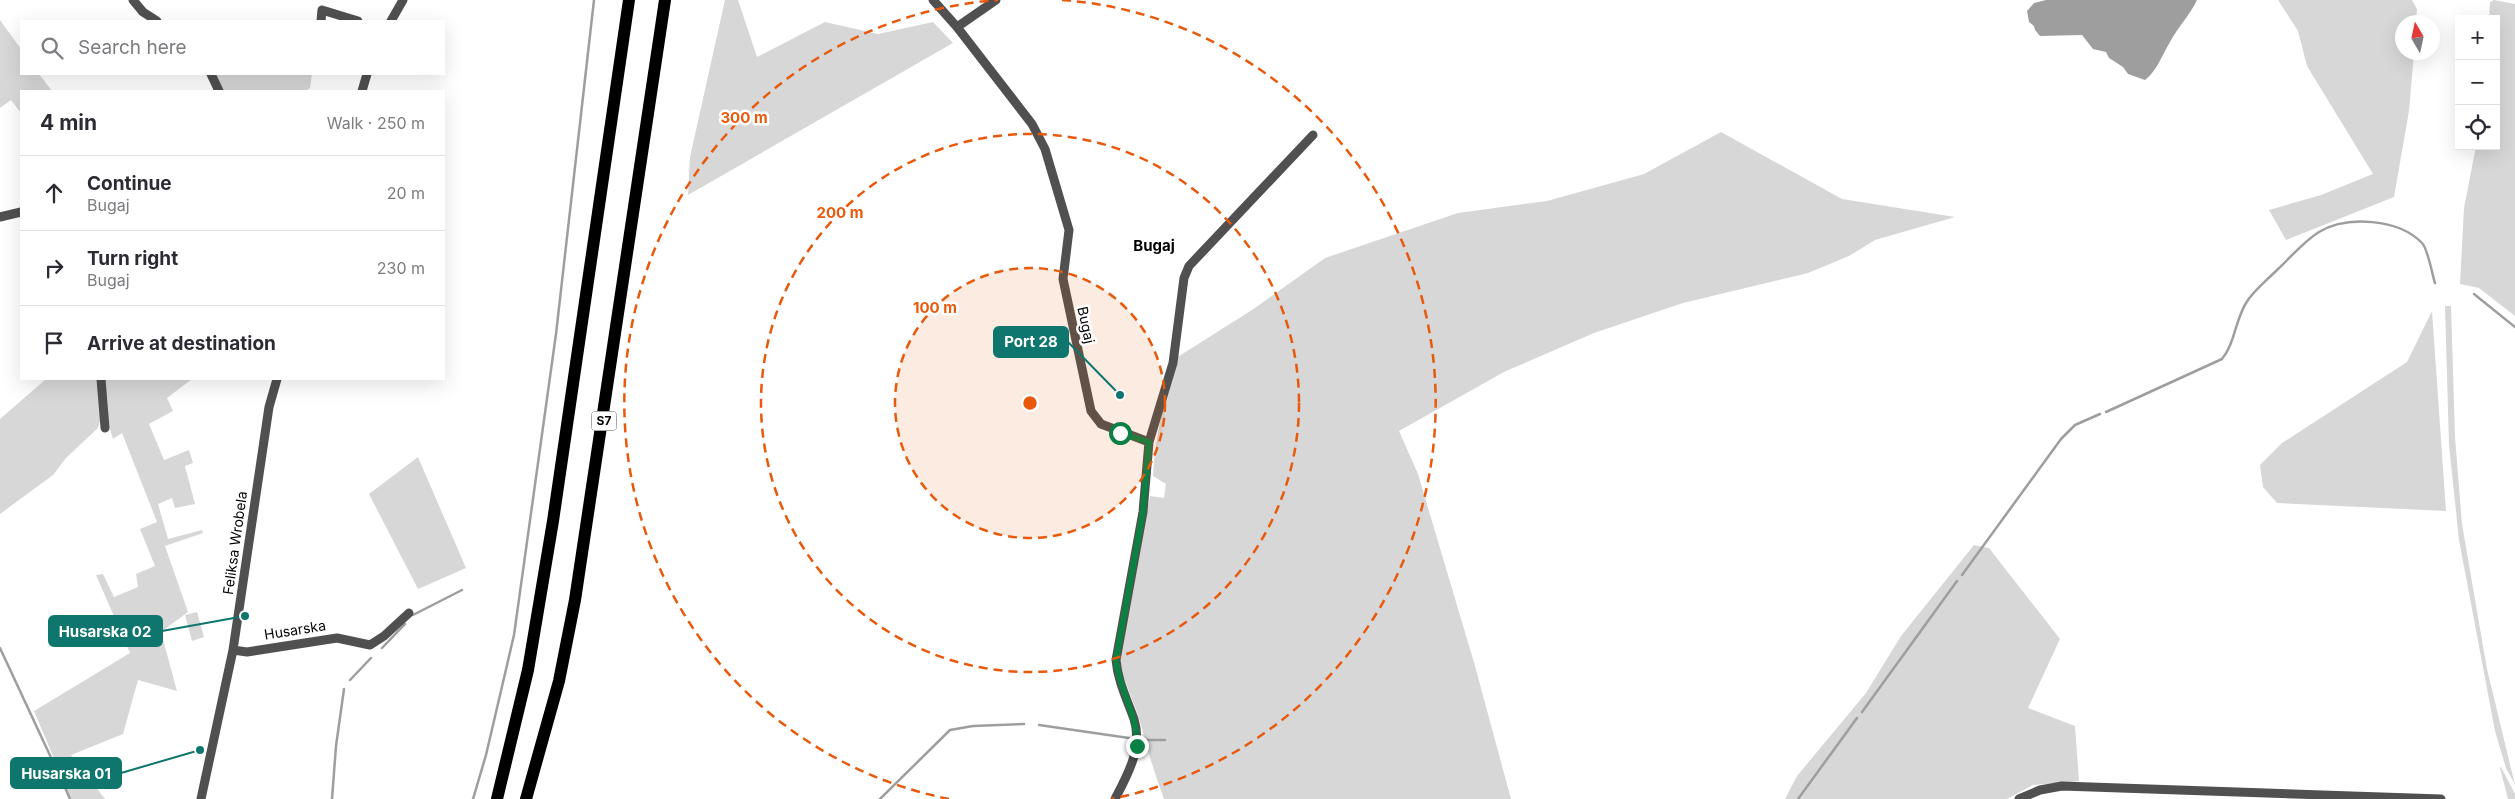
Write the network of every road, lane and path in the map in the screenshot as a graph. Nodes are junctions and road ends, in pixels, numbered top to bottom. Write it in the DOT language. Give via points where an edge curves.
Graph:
graph roads {
  1 [pos="133,0"];
  2 [pos="403,0"];
  3 [pos="628,0"];
  4 [pos="665,0"];
  5 [pos="933,0"];
  6 [pos="996,0"];
  7 [pos="155,20"];
  8 [pos="321,20"];
  9 [pos="355,20"];
  10 [pos="392,20"];
  11 [pos="957,27"];
  12 [pos="211,75"];
  13 [pos="368,75"];
  14 [pos="219,90"];
  15 [pos="362,90"];
  16 [pos="1314,135"];
  17 [pos="20,212"];
  18 [pos="0,217"];
  19 [pos="101,380"];
  20 [pos="277,380"];
  21 [pos="105,428"];
  22 [pos="1149,442"];
  23 [pos="409,613"];
  24 [pos="233,650"];
  25 [pos="201,799"];
  26 [pos="497,799"];
  27 [pos="526,799"];
  28 [pos="1115,799"];
  29 [pos="2019,799"];
  30 [pos="2441,799"];
  1 -- 7 [label="street"];
  2 -- 10 [label="street"];
  3 -- 26 [label="highway" via="554,512 528,670"];
  4 -- 27 [label="highway, S7" via="575,600 559,680"];
  5 -- 11 [label="street, Bugaj"];
  6 -- 11 [label="street"];
  8 -- 9 [label="street" via="322,10"];
  11 -- 22 [label="street, Bugaj" via="1032,124 1045,150 1069,230 1063,279 1090,411 1101,424"];
  12 -- 14 [label="street"];
  13 -- 15 [label="street"];
  16 -- 22 [label="street" via="1188,266 1173,363"];
  17 -- 18 [label="street"];
  19 -- 21 [label="street"];
  20 -- 24 [label="street, Feliksa Wrobela" via="269,407"];
  22 -- 28 [label="street" via="1143,512 1116,660 1120,684 1136,726 1137,746 1131,767"];
  23 -- 24 [label="street, Husarska" via="370,645 337,638 247,652"];
  24 -- 25 [label="street, Feliksa Wrobela"];
  29 -- 30 [label="street" via="2040,790 2062,786"];
}
